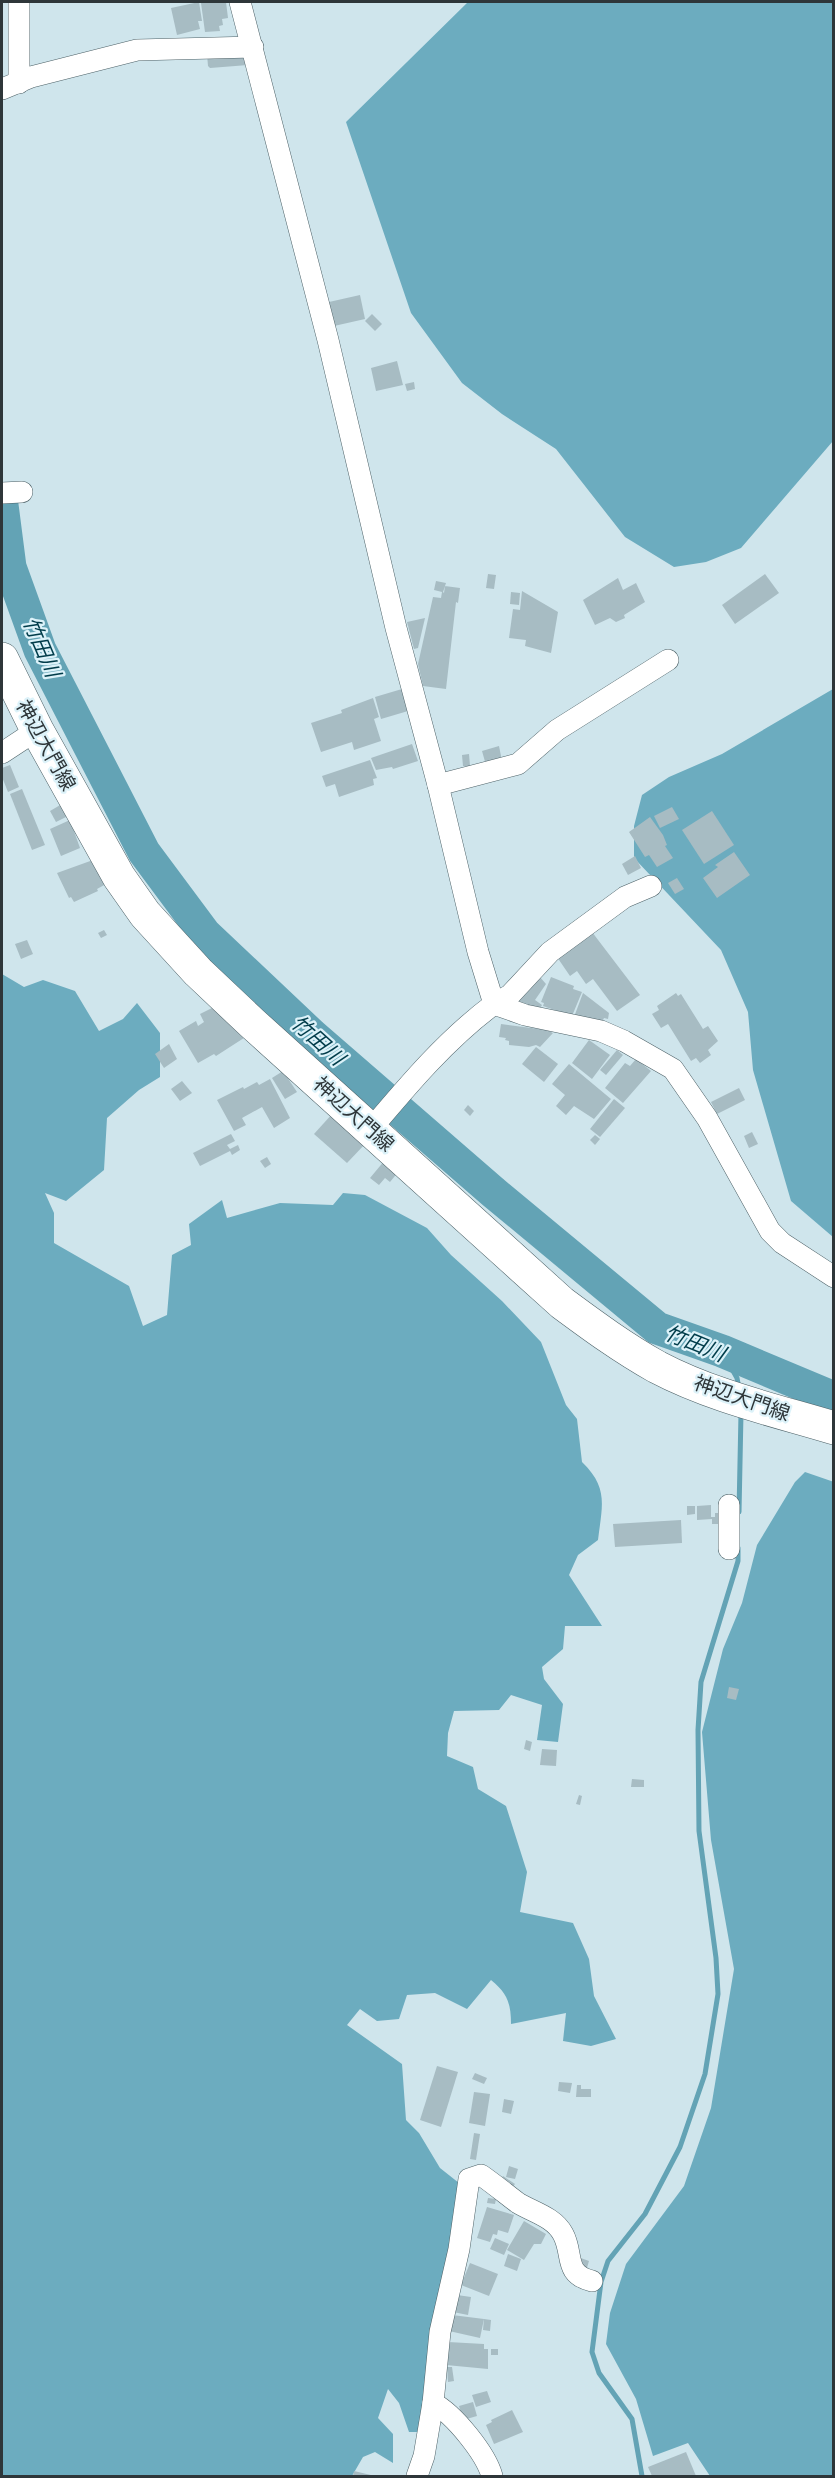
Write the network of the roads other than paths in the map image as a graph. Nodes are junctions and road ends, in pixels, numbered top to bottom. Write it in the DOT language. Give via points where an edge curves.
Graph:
graph roads {
  1 [pos="19,2"];
  2 [pos="240,2"];
  3 [pos="253,47"];
  4 [pos="11,86"];
  5 [pos="2,659"];
  6 [pos="668,660"];
  7 [pos="38,730"];
  8 [pos="2,753"];
  9 [pos="438,785"];
  10 [pos="651,886"];
  11 [pos="494,1004"];
  12 [pos="376,1124"];
  13 [pos="834,1277"];
  14 [pos="834,1428"];
  15 [pos="729,1505"];
  16 [pos="729,1549"];
  17 [pos="592,2281"];
  18 [pos="433,2403"];
  19 [pos="417,2476"];
  20 [pos="492,2476"];
  1 -- 4 [label="street"];
  2 -- 3 [label="street"];
  3 -- 4 [label="street" via="137,50 31,77"];
  3 -- 9 [label="street"];
  5 -- 7 [label="main road, 神辺大門線"];
  6 -- 9 [label="street" via="557,730 518,764"];
  7 -- 8 [label="street"];
  7 -- 12 [label="main road, 神辺大門線" via="119,877 145,914 206,980"];
  9 -- 11 [label="street"];
  10 -- 11 [label="street" via="625,897 550,952 510,995"];
  11 -- 12 [label="street" via="460,1031"];
  11 -- 13 [label="street" via="525,1015 601,1031 673,1069 707,1118 770,1231"];
  12 -- 14 [label="main road, 神辺大門線" via="562,1303 604,1335 658,1367 739,1400"];
  15 -- 16 [label="street"];
  17 -- 18 [label="street" via="575,2272 563,2234 545,2216 518,2203 481,2175 469,2179 459,2249 440,2332"];
  18 -- 19 [label="street"];
  18 -- 20 [label="street" via="445,2409 487,2462"];
}
